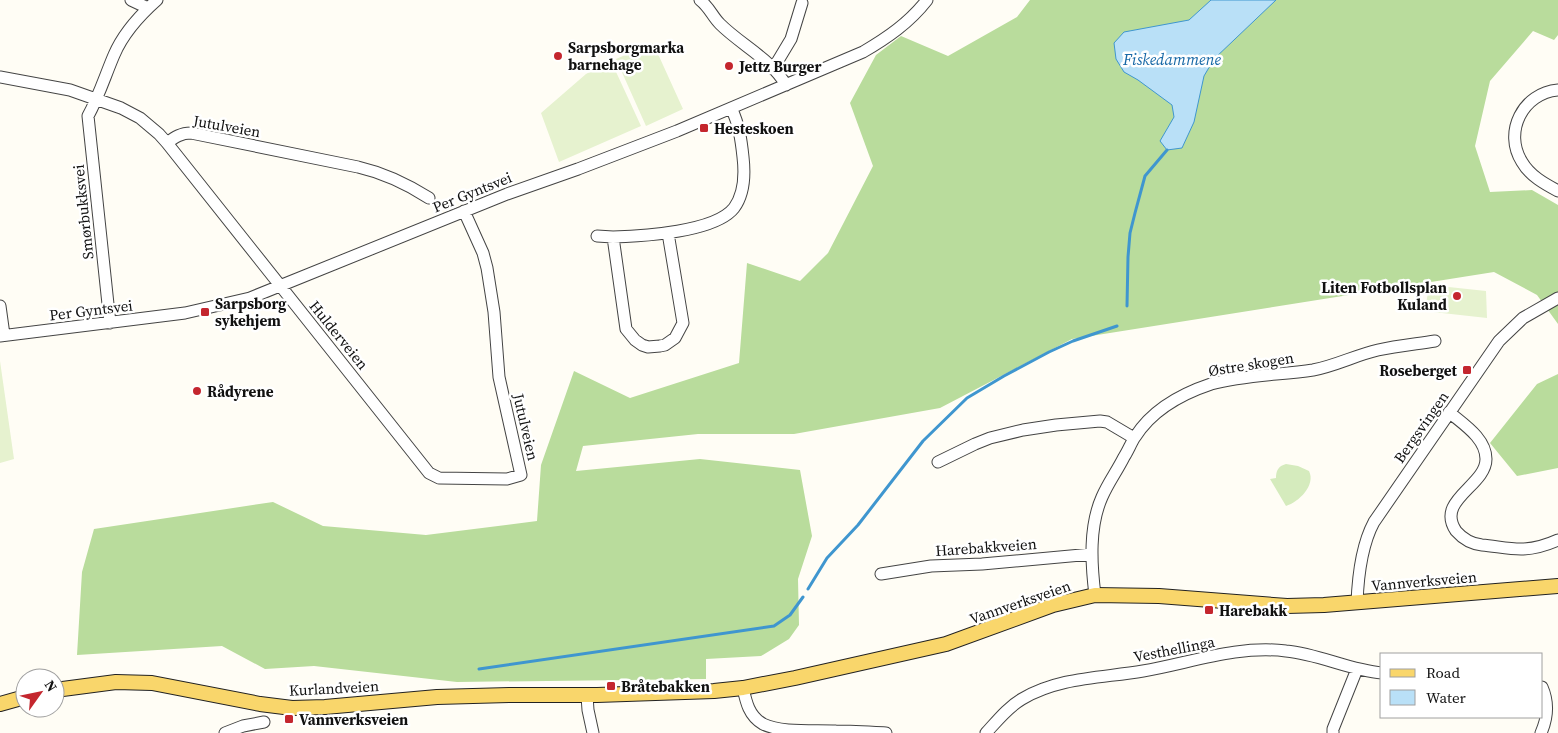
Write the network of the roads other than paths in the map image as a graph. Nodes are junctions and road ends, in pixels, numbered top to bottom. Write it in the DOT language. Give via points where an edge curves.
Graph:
graph roads {
  1 [pos="131,0"];
  2 [pos="157,0"];
  3 [pos="927,0"];
  4 [pos="707,2"];
  5 [pos="802,4"];
  6 [pos="148,8"];
  7 [pos="773,69"];
  8 [pos="0,77"];
  9 [pos="786,85"];
  10 [pos="1558,90"];
  11 [pos="97,100"];
  12 [pos="732,109"];
  13 [pos="167,143"];
  14 [pos="1558,191"];
  15 [pos="429,198"];
  16 [pos="464,211"];
  17 [pos="668,233"];
  18 [pos="597,236"];
  19 [pos="613,237"];
  20 [pos="280,287"];
  21 [pos="1558,298"];
  22 [pos="0,306"];
  23 [pos="110,323"];
  24 [pos="2,336"];
  25 [pos="1434,341"];
  26 [pos="1449,412"];
  27 [pos="1134,438"];
  28 [pos="938,462"];
  29 [pos="521,475"];
  30 [pos="1558,540"];
  31 [pos="1092,554"];
  32 [pos="881,574"];
  33 [pos="1558,586"];
  34 [pos="1095,594"];
  35 [pos="1357,603"];
  36 [pos="1357,669"];
  37 [pos="1380,673"];
  38 [pos="743,688"];
  39 [pos="65,689"];
  40 [pos="1543,689"];
  41 [pos="587,696"];
  42 [pos="15,699"];
  43 [pos="0,704"];
  44 [pos="264,722"];
  45 [pos="225,733"];
  46 [pos="593,733"];
  47 [pos="886,733"];
  48 [pos="986,733"];
  49 [pos="1333,733"];
  50 [pos="1541,733"];
  1 -- 6 [label="street"];
  2 -- 6 [label="street, Smørbukksvei"];
  3 -- 9 [label="street, Per Gyntsvei" via="905,24 878,43"];
  4 -- 7 [label="street" via="719,23"];
  5 -- 7 [label="street" via="791,39"];
  6 -- 11 [label="street, Smørbukksvei" via="119,44"];
  7 -- 9 [label="street"];
  8 -- 11 [label="street" via="70,90"];
  9 -- 12 [label="street, Per Gyntsvei"];
  10 -- 14 [label="street" via="1545,92 1528,104 1518,119 1514,134 1522,164"];
  11 -- 13 [label="street" via="140,118"];
  11 -- 23 [label="street, Smørbukksvei" via="88,116"];
  12 -- 16 [label="street, Per Gyntsvei"];
  12 -- 17 [label="street" via="739,127 744,169 744,186 738,201 726,215 703,225"];
  13 -- 15 [label="street, Jutulveien" via="178,135 191,133 358,167 378,172"];
  13 -- 20 [label="street, Hulderveien"];
  16 -- 20 [label="street, Per Gyntsvei"];
  16 -- 29 [label="street, Jutulveien" via="487,268 499,377"];
  17 -- 19 [label="street"];
  17 -- 19 [label="street" via="682,323 675,338 655,347 642,345 626,329"];
  18 -- 19 [label="street"];
  20 -- 23 [label="street, Per Gyntsvei" via="228,304"];
  20 -- 29 [label="street, Hulderveien" via="429,473 439,478 507,479"];
  21 -- 26 [label="street, Bergsvingen" via="1532,312 1508,331"];
  22 -- 24 [label="street"];
  23 -- 24 [label="street, Per Gyntsvei"];
  25 -- 27 [label="street, Østre skogen" via="1378,350 1314,370 1212,384 1165,406"];
  26 -- 30 [label="street" via="1475,435 1486,454 1481,474 1454,506 1451,520 1459,534 1477,544 1521,549"];
  26 -- 35 [label="street, Bergsvingen" via="1370,529 1363,554"];
  27 -- 28 [label="street" via="1107,422 1056,424 990,438"];
  27 -- 31 [label="street, Østre skogen" via="1101,499"];
  31 -- 32 [label="street, Harebakkveien" via="931,566"];
  31 -- 34 [label="street, Østre skogen"];
  33 -- 35 [label="main road, Vannverksveien"];
  34 -- 35 [label="main road, Vannverksveien" via="1286,606"];
  34 -- 38 [label="main road, Vannverksveien" via="1053,605 946,644"];
  36 -- 37 [label="street, Vesthellinga"];
  36 -- 48 [label="street, Vesthellinga" via="1286,651 1233,652 1142,671 1063,682 1022,699"];
  36 -- 49 [label="street"];
  38 -- 41 [label="main road, Vannverksveien"];
  38 -- 47 [label="street" via="753,715 772,728"];
  39 -- 41 [label="main road, Kurlandveien" via="116,682 152,683 292,708 437,697"];
  40 -- 50 [label="street" via="1547,705"];
  41 -- 46 [label="street"];
  42 -- 43 [label="main road"];
  44 -- 45 [label="street"];
}
